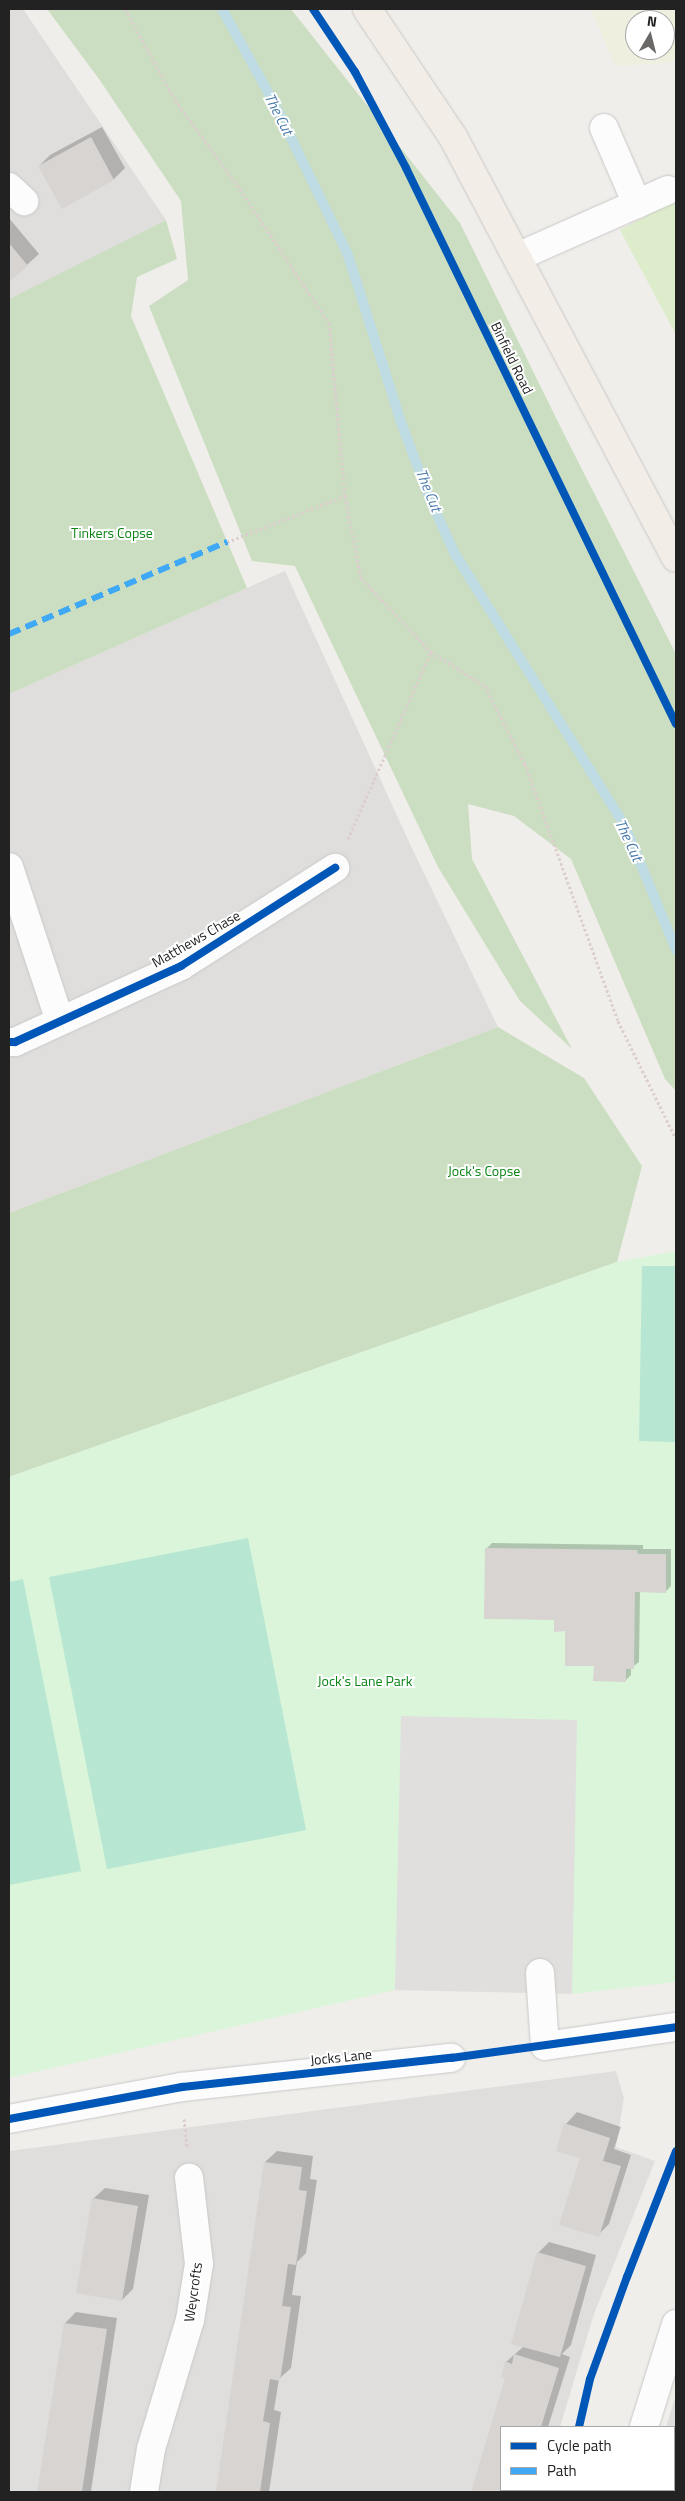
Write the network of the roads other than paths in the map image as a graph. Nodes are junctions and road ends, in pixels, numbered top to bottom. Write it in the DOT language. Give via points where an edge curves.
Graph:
graph roads {
  1 [pos="367,9"];
  2 [pos="604,128"];
  3 [pos="668,190"];
  4 [pos="637,204"];
  5 [pos="517,257"];
  6 [pos="676,558"];
  7 [pos="9,868"];
  8 [pos="335,868"];
  9 [pos="60,1021"];
  10 [pos="9,1042"];
  11 [pos="540,1973"];
  12 [pos="676,2027"];
  13 [pos="451,2058"];
  14 [pos="9,2119"];
  15 [pos="189,2178"];
  16 [pos="676,2324"];
  17 [pos="644,2426"];
  18 [pos="144,2492"];
  1 -- 5 [label="main road" via="453,137"];
  2 -- 4 [label="street"];
  3 -- 4 [label="street"];
  4 -- 5 [label="street"];
  5 -- 6 [label="main road"];
  7 -- 9 [label="street"];
  8 -- 9 [label="street, Matthews Chase" via="181,966"];
  9 -- 10 [label="street, Matthews Chase"];
  11 -- 12 [label="street" via="546,2046"];
  13 -- 14 [label="street, Jocks Lane" via="182,2087"];
  15 -- 18 [label="street, Weycrofts" via="199,2264 190,2320 151,2449"];
  16 -- 17 [label="street"];
}
